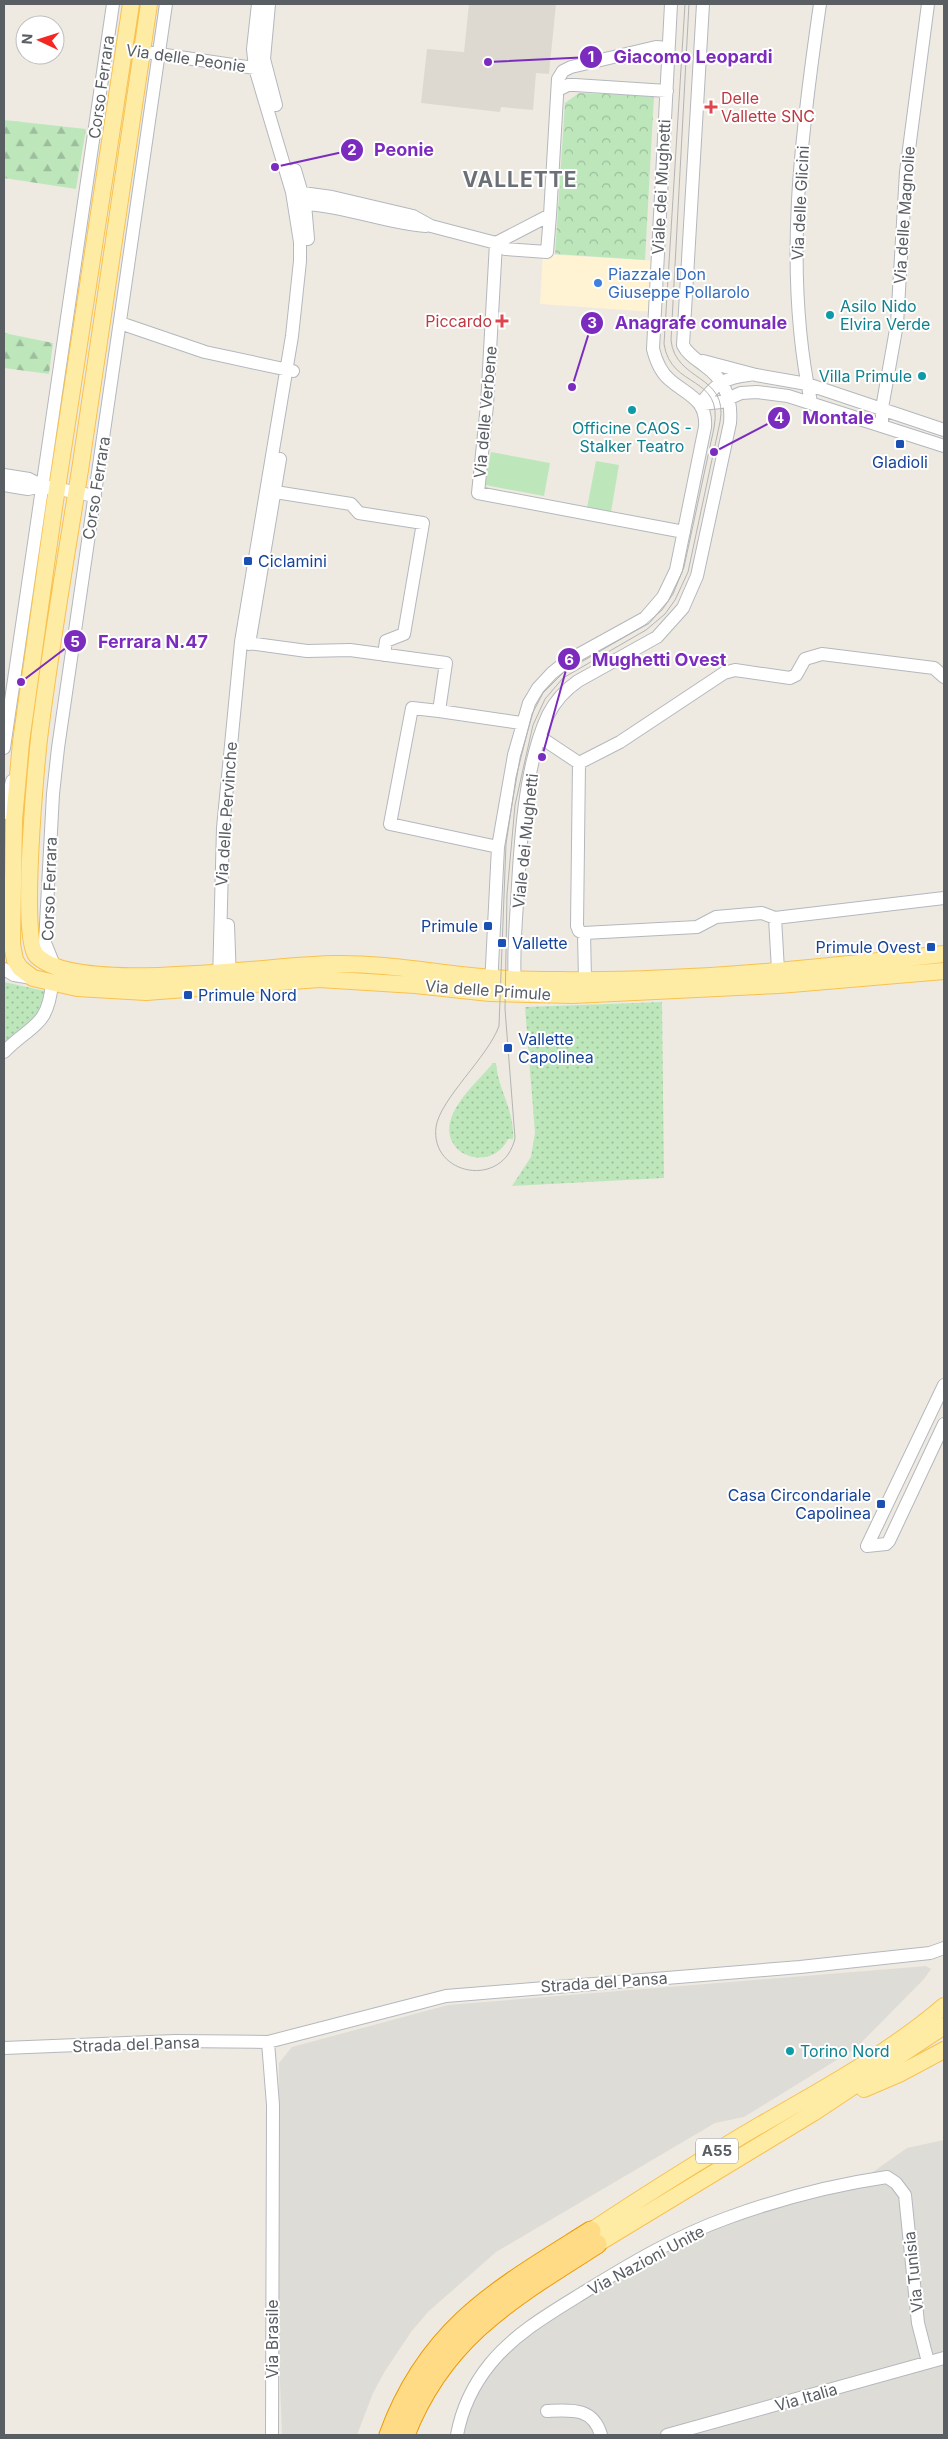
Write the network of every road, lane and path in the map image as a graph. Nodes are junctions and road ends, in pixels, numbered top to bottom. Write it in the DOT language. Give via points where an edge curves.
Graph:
graph roads {
  1 [pos="113,4"];
  2 [pos="131,4"];
  3 [pos="150,4"];
  4 [pos="166,4"];
  5 [pos="258,4"];
  6 [pos="269,4"];
  7 [pos="671,4"];
  8 [pos="703,4"];
  9 [pos="820,4"];
  10 [pos="928,4"];
  11 [pos="106,46"];
  12 [pos="668,48"];
  13 [pos="124,49"];
  14 [pos="142,52"];
  15 [pos="159,54"];
  16 [pos="260,69"];
  17 [pos="558,90"];
  18 [pos="667,91"];
  19 [pos="139,192"];
  20 [pos="298,198"];
  21 [pos="550,215"];
  22 [pos="496,243"];
  23 [pos="110,266"];
  24 [pos="89,276"];
  25 [pos="120,323"];
  26 [pos="62,348"];
  27 [pos="693,358"];
  28 [pos="290,370"];
  29 [pos="756,375"];
  30 [pos="721,381"];
  31 [pos="807,384"];
  32 [pos="729,398"];
  33 [pos="811,402"];
  34 [pos="701,404"];
  35 [pos="882,408"];
  36 [pos="882,426"];
  37 [pos="944,430"];
  38 [pos="944,446"];
  39 [pos="4,475"];
  40 [pos="4,485"];
  41 [pos="50,488"];
  42 [pos="270,491"];
  43 [pos="76,493"];
  44 [pos="95,496"];
  45 [pos="684,532"];
  46 [pos="245,643"];
  47 [pos="384,655"];
  48 [pos="944,677"];
  49 [pos="439,711"];
  50 [pos="522,724"];
  51 [pos="540,737"];
  52 [pos="21,742"];
  53 [pos="4,748"];
  54 [pos="579,763"];
  55 [pos="4,813"];
  56 [pos="498,847"];
  57 [pos="944,898"];
  58 [pos="775,918"];
  59 [pos="584,933"];
  60 [pos="944,954"];
  61 [pos="54,965"];
  62 [pos="4,969"];
  63 [pos="944,970"];
  64 [pos="32,978"];
  65 [pos="225,978"];
  66 [pos="779,978"];
  67 [pos="585,980"];
  68 [pos="52,983"];
  69 [pos="491,985"];
  70 [pos="515,987"];
  71 [pos="4,1052"];
  72 [pos="944,1386"];
  73 [pos="944,1424"];
  74 [pos="944,1948"];
  75 [pos="944,1997"];
  76 [pos="944,2006"];
  77 [pos="944,2026"];
  78 [pos="920,2027"];
  79 [pos="268,2042"];
  80 [pos="4,2048"];
  81 [pos="944,2050"];
  82 [pos="849,2082"];
  83 [pos="828,2104"];
  84 [pos="896,2183"];
  85 [pos="594,2237"];
  86 [pos="944,2358"];
  87 [pos="928,2362"];
  88 [pos="547,2411"];
  89 [pos="271,2432"];
  90 [pos="389,2435"];
  91 [pos="404,2435"];
  92 [pos="458,2435"];
  93 [pos="601,2435"];
  94 [pos="667,2435"];
  1 -- 11 [label="street, Corso Ferrara"];
  2 -- 13 [label="main road, Corso Ferrara"];
  3 -- 14 [label="main road, Corso Ferrara"];
  4 -- 15 [label="street, Corso Ferrara"];
  5 -- 16 [label="street, Via delle Pervinche" via="253,49"];
  6 -- 16 [label="street, Via delle Pervinche"];
  7 -- 12 [label="street, Viale dei Mughetti"];
  8 -- 27 [label="street, Viale dei Mughetti" via="683,330 683,344"];
  9 -- 31 [label="street, Via delle Glicini" via="802,151 798,222 798,307"];
  10 -- 35 [label="street, Via delle Magnolie" via="906,172 897,324"];
  11 -- 13 [label="street, Via delle Peonie"];
  11 -- 26 [label="street, Corso Ferrara"];
  12 -- 17 [label="street" via="656,47 571,67 558,79"];
  12 -- 18 [label="street, Viale dei Mughetti"];
  13 -- 14 [label="street, Via delle Peonie"];
  13 -- 24 [label="main road, Corso Ferrara"];
  14 -- 15 [label="street, Via delle Peonie"];
  14 -- 23 [label="main road, Corso Ferrara"];
  15 -- 16 [label="street, Via delle Peonie"];
  15 -- 19 [label="street, Corso Ferrara"];
  16 -- 20 [label="street, Via delle Pervinche"];
  17 -- 18 [label="street" via="575,85"];
  17 -- 21 [label="street"];
  18 -- 34 [label="street, Viale dei Mughetti" via="652,349 665,375"];
  19 -- 23 [label="street, Corso Ferrara"];
  19 -- 25 [label="street, Corso Ferrara"];
  20 -- 22 [label="street"];
  20 -- 28 [label="street, Via delle Pervinche" via="300,261 296,336"];
  21 -- 22 [label="street"];
  21 -- 22 [label="street" via="547,252 505,249"];
  22 -- 45 [label="street, Via delle Verbene" via="487,405 478,493"];
  23 -- 43 [label="main road, Corso Ferrara"];
  24 -- 26 [label="street, Corso Ferrara"];
  24 -- 41 [label="main road, Corso Ferrara"];
  25 -- 28 [label="street" via="205,352"];
  25 -- 44 [label="street, Corso Ferrara"];
  26 -- 41 [label="street, Corso Ferrara"];
  27 -- 29 [label="street"];
  27 -- 30 [label="street, Viale dei Mughetti" via="714,372"];
  28 -- 42 [label="street, Via delle Pervinche"];
  29 -- 30 [label="street" via="734,376"];
  29 -- 31 [label="street"];
  30 -- 32 [label="street, Viale dei Mughetti"];
  30 -- 34 [label="street"];
  31 -- 33 [label="street, Via delle Glicini"];
  31 -- 35 [label="street"];
  32 -- 33 [label="street" via="757,392"];
  32 -- 34 [label="street" via="714,404"];
  32 -- 51 [label="street, Viale dei Mughetti" via="730,423 697,576 683,608 656,637 566,690 548,714"];
  33 -- 36 [label="street"];
  34 -- 45 [label="street, Viale dei Mughetti" via="706,425"];
  35 -- 36 [label="street, Via delle Magnolie"];
  35 -- 37 [label="street"];
  36 -- 38 [label="street"];
  39 -- 41 [label="street" via="30,479"];
  40 -- 41 [label="street"];
  41 -- 43 [label="street"];
  41 -- 52 [label="main road, Corso Ferrara"];
  41 -- 53 [label="street, Corso Ferrara"];
  42 -- 46 [label="street, Via delle Pervinche"];
  42 -- 47 [label="street" via="351,504 359,513 423,523 404,634 386,641"];
  43 -- 44 [label="street"];
  43 -- 61 [label="main road, Corso Ferrara" via="40,734 30,878 32,947 37,956"];
  44 -- 61 [label="street, Corso Ferrara" via="53,794 45,943"];
  45 -- 50 [label="street, Viale dei Mughetti" via="671,583 654,608 645,618 552,673 529,703"];
  46 -- 47 [label="street" via="307,651 350,650"];
  46 -- 65 [label="street, Via delle Pervinche" via="231,829"];
  47 -- 49 [label="street" via="446,663"];
  48 -- 54 [label="street" via="934,668 822,654 806,659 796,675 790,678 735,670 724,673 620,742"];
  49 -- 50 [label="street, Viale dei Mughetti"];
  49 -- 56 [label="street, Viale dei Mughetti" via="412,708 390,824"];
  50 -- 56 [label="street, Viale dei Mughetti"];
  51 -- 54 [label="street"];
  51 -- 70 [label="street, Viale dei Mughetti" via="520,848"];
  52 -- 55 [label="street, Corso Ferrara"];
  52 -- 64 [label="main road, Corso Ferrara" via="14,820 12,944 15,960"];
  54 -- 59 [label="street" via="577,926"];
  56 -- 69 [label="street, Viale dei Mughetti"];
  57 -- 58 [label="street"];
  58 -- 59 [label="street" via="762,913 716,917 697,927"];
  58 -- 66 [label="street"];
  59 -- 67 [label="street"];
  60 -- 66 [label="main road, Via delle Primule"];
  61 -- 65 [label="main road, Via delle Primule" via="78,973"];
  62 -- 64 [label="street" via="14,975"];
  63 -- 66 [label="main road, Via delle Primule"];
  64 -- 68 [label="main road, Via delle Primule"];
  65 -- 68 [label="main road, Via delle Primule" via="146,992 109,991"];
  65 -- 69 [label="main road, Via delle Primule" via="339,963"];
  66 -- 67 [label="main road, Via delle Primule"];
  66 -- 70 [label="main road, Via delle Primule" via="573,996"];
  67 -- 70 [label="main road, Via delle Primule"];
  68 -- 71 [label="street" via="44,1017"];
  69 -- 70 [label="main road, Via delle Primule"];
  72 -- 73 [label="street" via="867,1546 889,1542"];
  74 -- 79 [label="street, Strada del Pansa" via="930,1953 800,1968 446,1996"];
  75 -- 78 [label="main road"];
  76 -- 78 [label="main road"];
  77 -- 82 [label="main road"];
  78 -- 82 [label="main road"];
  79 -- 80 [label="street, Strada del Pansa" via="175,2041"];
  79 -- 89 [label="street, Via Brasile" via="273,2105"];
  81 -- 83 [label="main road" via="899,2074"];
  82 -- 83 [label="main road, A55"];
  82 -- 85 [label="main road, A55" via="675,2175"];
  83 -- 85 [label="main road, A55"];
  84 -- 87 [label="street, Via Tunisia" via="904,2195 918,2323"];
  84 -- 92 [label="street, Via Nazioni Unite" via="887,2177 811,2191 726,2218 625,2267 510,2343 473,2388 460,2420"];
  85 -- 90 [label="highway, A55" via="495,2292 464,2319 420,2372"];
  85 -- 91 [label="highway, A55" via="470,2334 434,2377"];
  86 -- 87 [label="street, Via Italia"];
  87 -- 94 [label="street, Via Italia"];
  88 -- 93 [label="street" via="576,2409 590,2417"];
}
